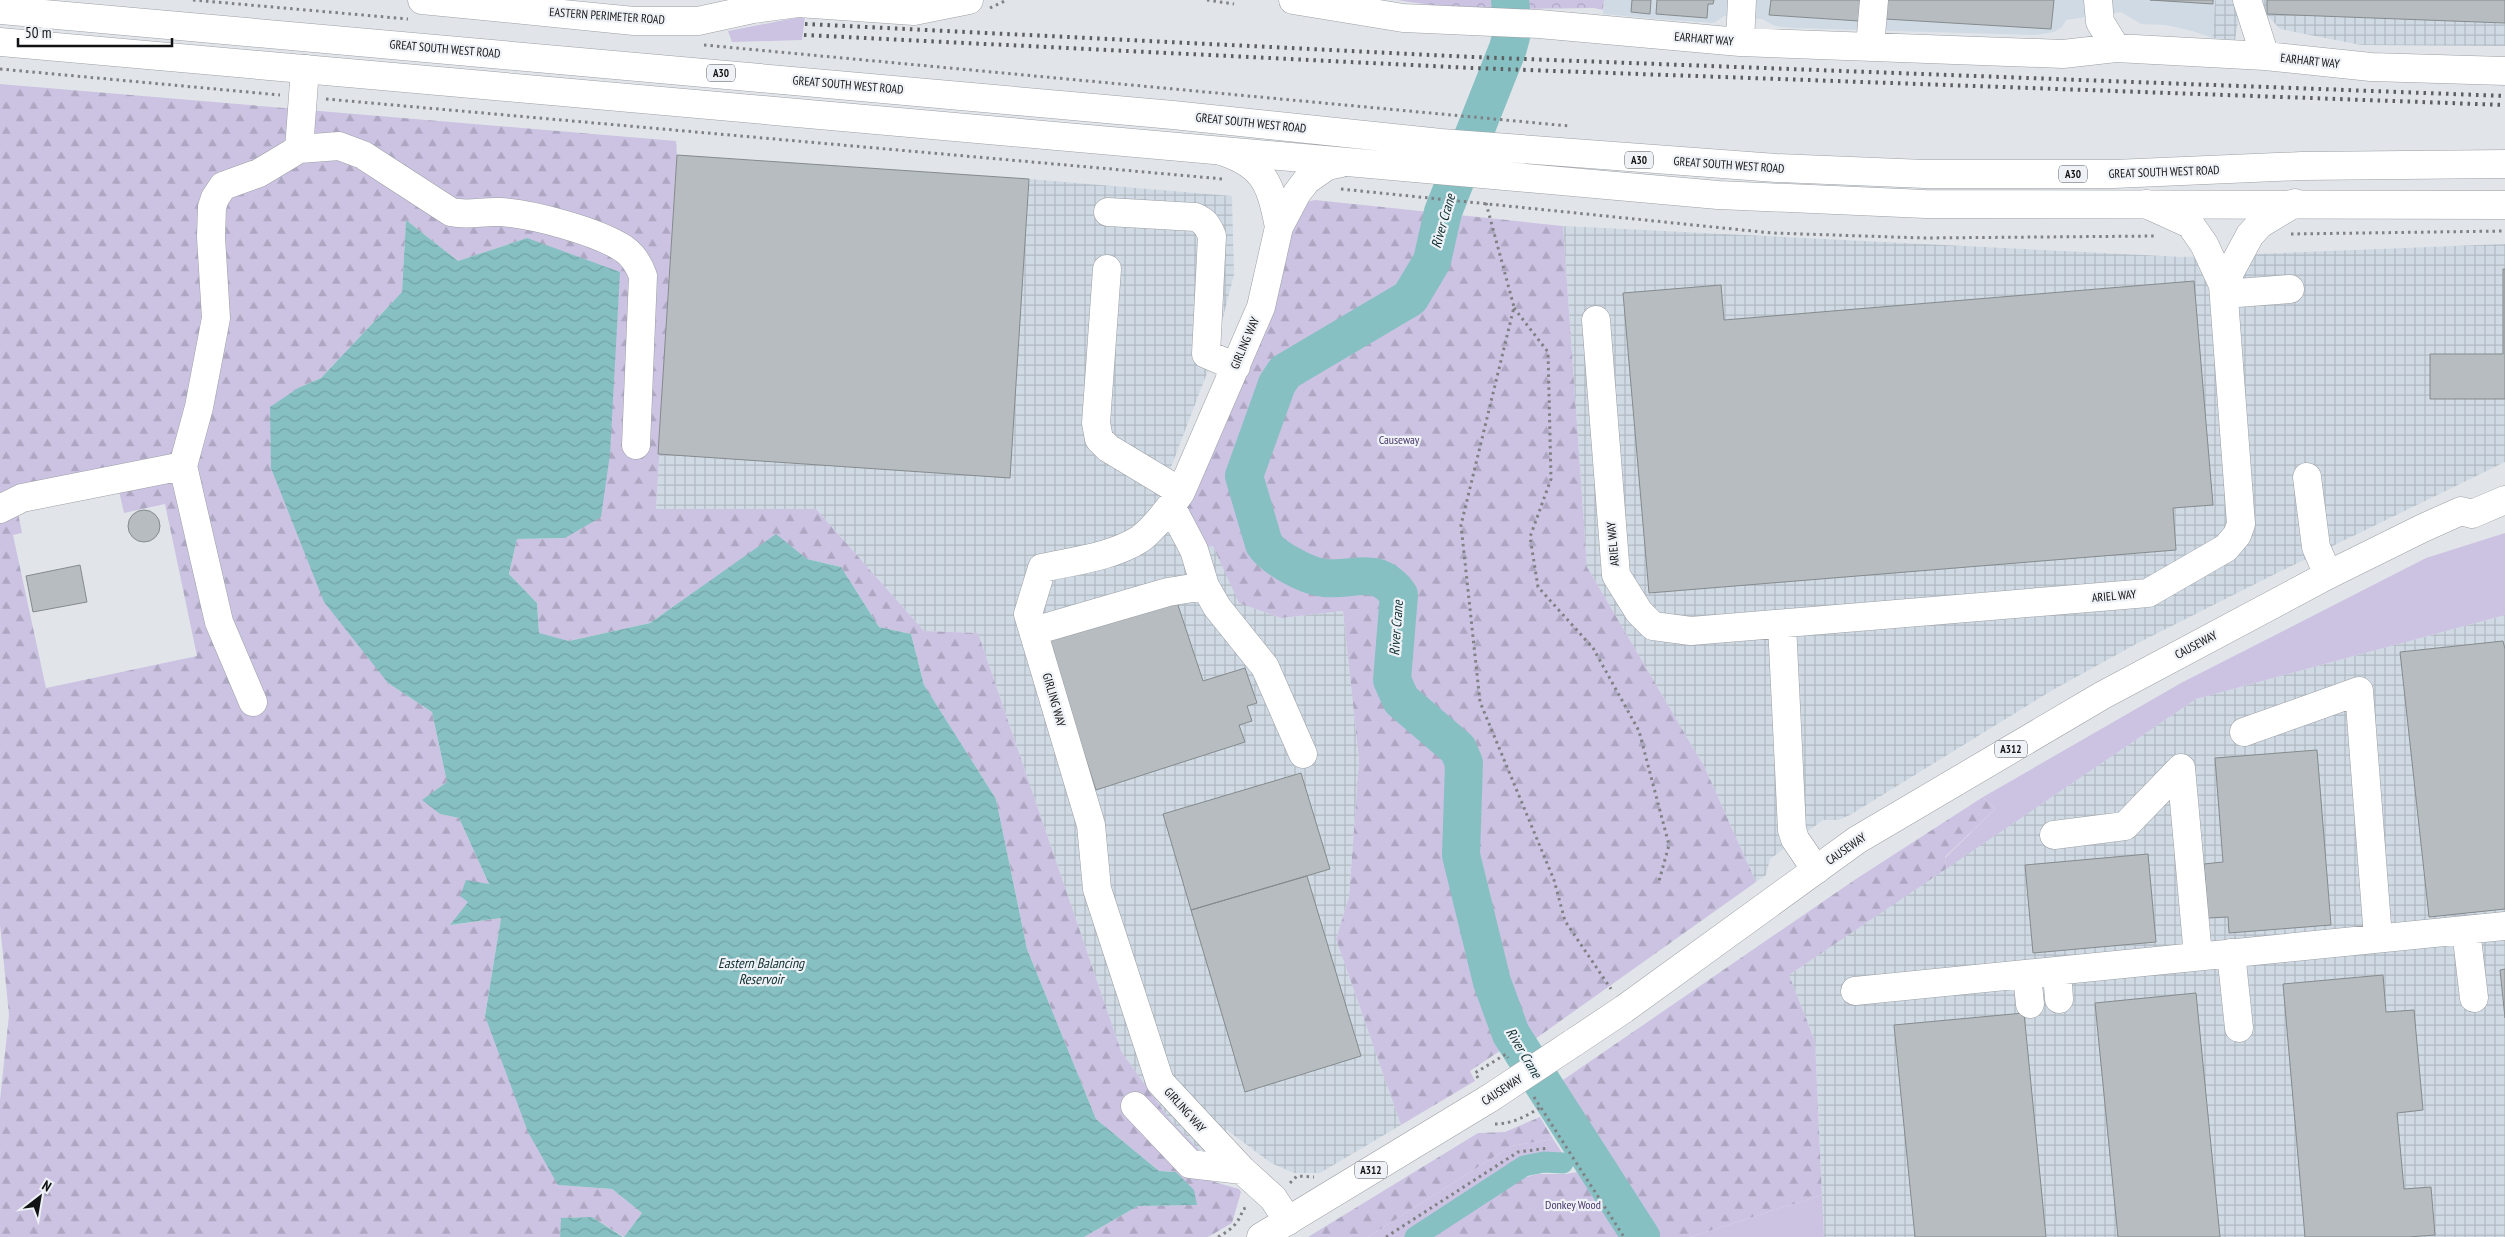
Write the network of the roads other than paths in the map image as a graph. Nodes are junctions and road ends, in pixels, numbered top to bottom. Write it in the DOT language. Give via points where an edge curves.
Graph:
graph roads {
  1 [pos="423,0"];
  2 [pos="969,0"];
  3 [pos="1293,0"];
  4 [pos="1742,0"];
  5 [pos="1874,0"];
  6 [pos="2247,0"];
  7 [pos="798,2"];
  8 [pos="0,10"];
  9 [pos="2099,11"];
  10 [pos="0,42"];
  11 [pos="1740,42"];
  12 [pos="1870,46"];
  13 [pos="2116,48"];
  14 [pos="2265,56"];
  15 [pos="305,69"];
  16 [pos="2505,71"];
  17 [pos="299,148"];
  18 [pos="1224,152"];
  19 [pos="2505,164"];
  20 [pos="1338,176"];
  21 [pos="2295,203"];
  22 [pos="2146,204"];
  23 [pos="2505,204"];
  24 [pos="1108,212"];
  25 [pos="1278,227"];
  26 [pos="1107,269"];
  27 [pos="2290,289"];
  28 [pos="2223,290"];
  29 [pos="1596,320"];
  30 [pos="1236,367"];
  31 [pos="636,445"];
  32 [pos="183,466"];
  33 [pos="2307,477"];
  34 [pos="2505,480"];
  35 [pos="1176,499"];
  36 [pos="2505,500"];
  37 [pos="0,508"];
  38 [pos="2461,511"];
  39 [pos="2328,575"];
  40 [pos="1205,586"];
  41 [pos="1782,624"];
  42 [pos="1034,631"];
  43 [pos="253,702"];
  44 [pos="2244,732"];
  45 [pos="1302,754"];
  46 [pos="2054,835"];
  47 [pos="1816,870"];
  48 [pos="2505,926"];
  49 [pos="2466,930"];
  50 [pos="2378,938"];
  51 [pos="2231,953"];
  52 [pos="2198,956"];
  53 [pos="2057,972"];
  54 [pos="2026,975"];
  55 [pos="1855,991"];
  56 [pos="2474,998"];
  57 [pos="2059,999"];
  58 [pos="2030,1004"];
  59 [pos="2239,1028"];
  60 [pos="1135,1106"];
  61 [pos="1242,1170"];
  62 [pos="1288,1220"];
  63 [pos="1261,1237"];
  1 -- 7 [label="main road, EASTERN PERIMETER ROAD" via="643,21 698,21"];
  2 -- 7 [label="main road, EASTERN PERIMETER ROAD" via="914,11"];
  3 -- 11 [label="main road, EARHART WAY" via="1403,18 1539,24"];
  4 -- 11 [label="main road"];
  5 -- 12 [label="main road"];
  6 -- 14 [label="main road"];
  8 -- 19 [label="main road, GREAT SOUTH WEST ROAD / A30" via="1173,115 1441,143 1776,168 1925,174 2114,174 2302,166"];
  9 -- 13 [label="main road"];
  10 -- 15 [label="main road"];
  11 -- 12 [label="main road, EARHART WAY"];
  12 -- 13 [label="main road, EARHART WAY" via="2064,54"];
  13 -- 14 [label="main road, EARHART WAY"];
  14 -- 16 [label="main road, EARHART WAY" via="2371,67"];
  15 -- 17 [label="main road"];
  15 -- 18 [label="main road"];
  17 -- 31 [label="main road" via="339,146 363,155 451,212 530,216 609,240 625,250 637,262 643,276"];
  17 -- 32 [label="main road" via="259,173 224,186 212,207 210,237 216,318 199,407"];
  18 -- 20 [label="main road"];
  18 -- 25 [label="main road, GIRLING WAY" via="1256,168 1269,191"];
  20 -- 22 [label="main road" via="1429,170 1616,188 1837,202"];
  20 -- 25 [label="main road, GIRLING WAY" via="1327,166 1307,180"];
  21 -- 22 [label="main road"];
  21 -- 23 [label="main road"];
  21 -- 28 [label="main road" via="2260,224 2250,235"];
  22 -- 28 [label="main road, ARIEL WAY" via="2190,224 2204,244"];
  24 -- 30 [label="main road" via="1194,218 1203,220 1208,226 1212,236 1206,354"];
  25 -- 30 [label="main road, GIRLING WAY" via="1261,307"];
  26 -- 35 [label="main road" via="1096,423 1099,439"];
  27 -- 28 [label="main road"];
  28 -- 41 [label="main road, ARIEL WAY" via="2241,524 2237,536 2226,548 2148,593"];
  29 -- 41 [label="main road, ARIEL WAY" via="1616,575 1639,612 1653,626 1691,632"];
  30 -- 35 [label="main road, GIRLING WAY"];
  32 -- 37 [label="main road" via="22,498"];
  32 -- 43 [label="main road" via="219,622"];
  33 -- 39 [label="main road" via="2316,546"];
  34 -- 38 [label="main road, CAUSEWAY / A312" via="2467,499"];
  35 -- 40 [label="main road"];
  35 -- 42 [label="main road, GIRLING WAY" via="1140,539 1109,552 1042,568 1028,614"];
  36 -- 38 [label="main road, CAUSEWAY / A312" via="2472,514"];
  38 -- 39 [label="main road, CAUSEWAY / A312"];
  39 -- 47 [label="main road, CAUSEWAY / A312" via="2103,695 1857,840"];
  40 -- 42 [label="main road" via="1168,592"];
  40 -- 45 [label="main road" via="1217,607 1265,667"];
  41 -- 47 [label="main road" via="1792,830 1795,840"];
  42 -- 61 [label="main road, GIRLING WAY" via="1091,825 1097,889 1160,1082"];
  44 -- 50 [label="main road" via="2359,691"];
  46 -- 52 [label="main road" via="2125,826 2181,768"];
  47 -- 62 [label="main road, CAUSEWAY / A312, bridge" via="1573,1043 1484,1114"];
  48 -- 49 [label="main road"];
  49 -- 50 [label="main road" via="2411,946"];
  49 -- 56 [label="main road"];
  50 -- 51 [label="main road"];
  51 -- 52 [label="main road"];
  51 -- 59 [label="main road"];
  52 -- 53 [label="main road"];
  53 -- 54 [label="main road"];
  53 -- 57 [label="main road"];
  54 -- 55 [label="main road"];
  54 -- 58 [label="main road"];
  60 -- 61 [label="main road" via="1190,1164"];
  61 -- 62 [label="main road, GIRLING WAY" via="1273,1198"];
  62 -- 63 [label="main road, CAUSEWAY / A312"];
}
